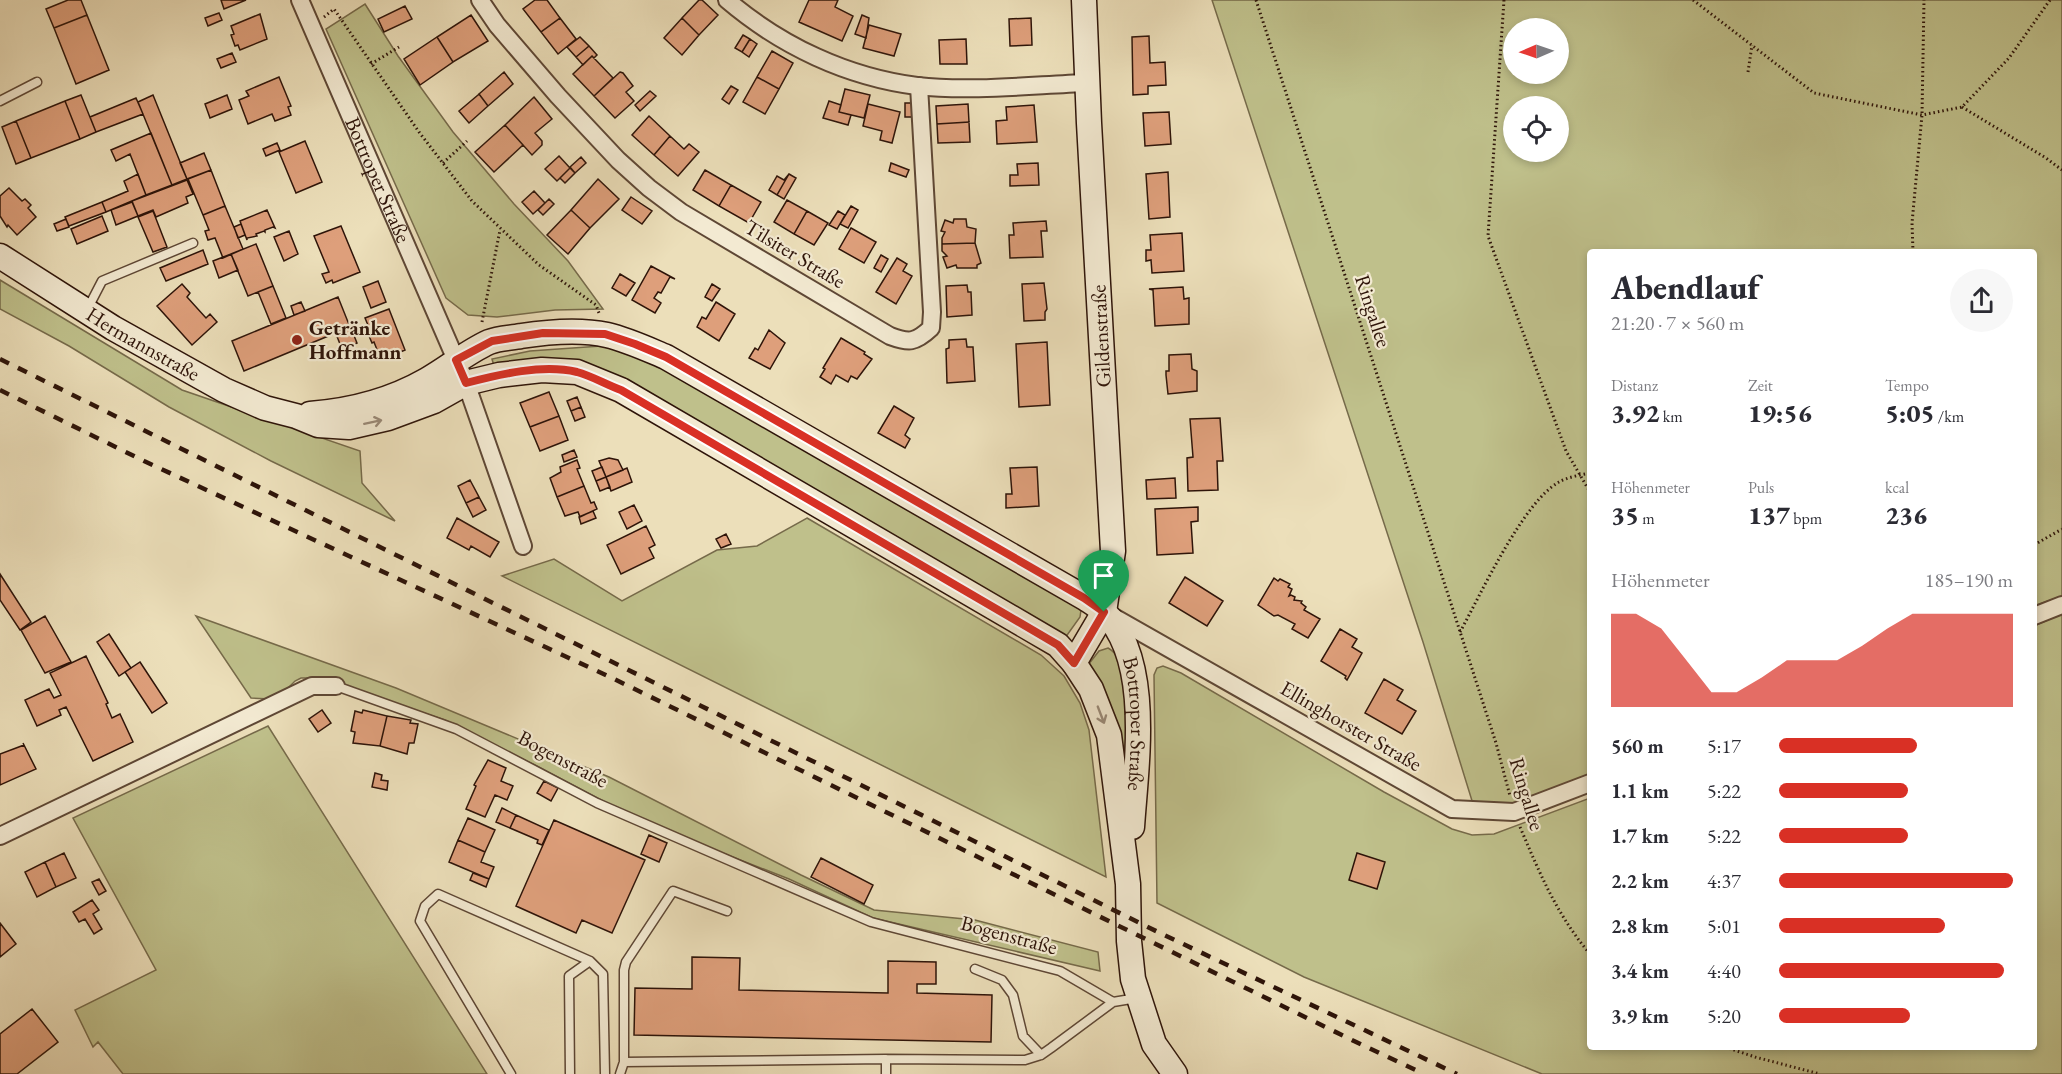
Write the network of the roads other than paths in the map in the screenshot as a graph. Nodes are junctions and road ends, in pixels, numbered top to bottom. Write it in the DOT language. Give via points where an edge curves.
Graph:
graph roads {
  1 [pos="300,0"];
  2 [pos="480,0"];
  3 [pos="727,0"];
  4 [pos="1084,0"];
  5 [pos="37,82"];
  6 [pos="1087,83"];
  7 [pos="919,86"];
  8 [pos="0,101"];
  9 [pos="193,243"];
  10 [pos="0,256"];
  11 [pos="86,311"];
  12 [pos="456,360"];
  13 [pos="466,383"];
  14 [pos="296,416"];
  15 [pos="523,546"];
  16 [pos="2062,605"];
  17 [pos="1104,612"];
  18 [pos="2037,615"];
  19 [pos="1074,663"];
  20 [pos="336,686"];
  21 [pos="1587,784"];
  22 [pos="0,836"];
  23 [pos="1128,884"];
  24 [pos="727,911"];
  25 [pos="590,961"];
  26 [pos="975,969"];
  27 [pos="1138,998"];
  28 [pos="1113,1002"];
  29 [pos="1041,1054"];
  30 [pos="886,1059"];
  31 [pos="624,1062"];
  32 [pos="511,1074"];
  33 [pos="570,1074"];
  34 [pos="605,1074"];
  35 [pos="620,1074"];
  36 [pos="886,1074"];
  37 [pos="1175,1074"];
  1 -- 12 [label="street, Bottroper Straße"];
  2 -- 7 [label="street, Tilsiter Straße" via="558,96 649,188 785,275 907,342 931,328 932,312"];
  3 -- 7 [label="street" via="764,28 813,56 868,76"];
  4 -- 6 [label="main road, Gildenstraße"];
  5 -- 8 [label="lane"];
  6 -- 7 [label="street"];
  6 -- 17 [label="main road, Gildenstraße" via="1113,551"];
  9 -- 11 [label="lane" via="102,281"];
  10 -- 11 [label="main road, Hermannstraße"];
  11 -- 14 [label="main road, Hermannstraße" via="224,390 265,408"];
  12 -- 13 [label="street, Bottroper Straße"];
  12 -- 14 [label="main road, Hermannstraße" via="428,380 370,404"];
  12 -- 17 [label="main road, Bottroper Straße" via="492,341 543,333 605,334 635,344 702,377"];
  14 -- 13 [label="main road, Hermannstraße, one-way" via="318,425 349,427 434,401"];
  13 -- 15 [label="street, Bottroper Straße"];
  13 -- 19 [label="main road, Bottroper Straße" via="542,370 577,372 621,390 1058,645"];
  16 -- 18 [label="street"];
  17 -- 19 [label="main road, Gildenstraße"];
  17 -- 21 [label="street, Ellinghorster Straße" via="1452,809 1514,812"];
  17 -- 23 [label="main road, Bottroper Straße" via="1124,640 1135,673 1137,738"];
  19 -- 23 [label="main road, Bottroper Straße, one-way" via="1091,689 1109,735"];
  20 -- 22 [label="street, Bogenstraße" via="312,686"];
  20 -- 28 [label="lane, Bogenstraße" via="456,729 597,803 871,922 1060,971"];
  23 -- 27 [label="main road, Bottroper Straße" via="1129,941"];
  24 -- 31 [label="lane" via="673,891 626,962"];
  25 -- 32 [label="lane" via="438,894 425,906 420,921"];
  25 -- 33 [label="lane" via="569,976"];
  25 -- 34 [label="lane" via="603,974"];
  26 -- 29 [label="lane" via="1002,980 1013,995 1023,1036"];
  27 -- 28 [label="lane"];
  27 -- 37 [label="main road, Bottroper Straße" via="1154,1044"];
  28 -- 29 [label="lane"];
  29 -- 30 [label="lane" via="1025,1060"];
  30 -- 31 [label="lane"];
  30 -- 36 [label="lane"];
  31 -- 35 [label="lane"];
}
